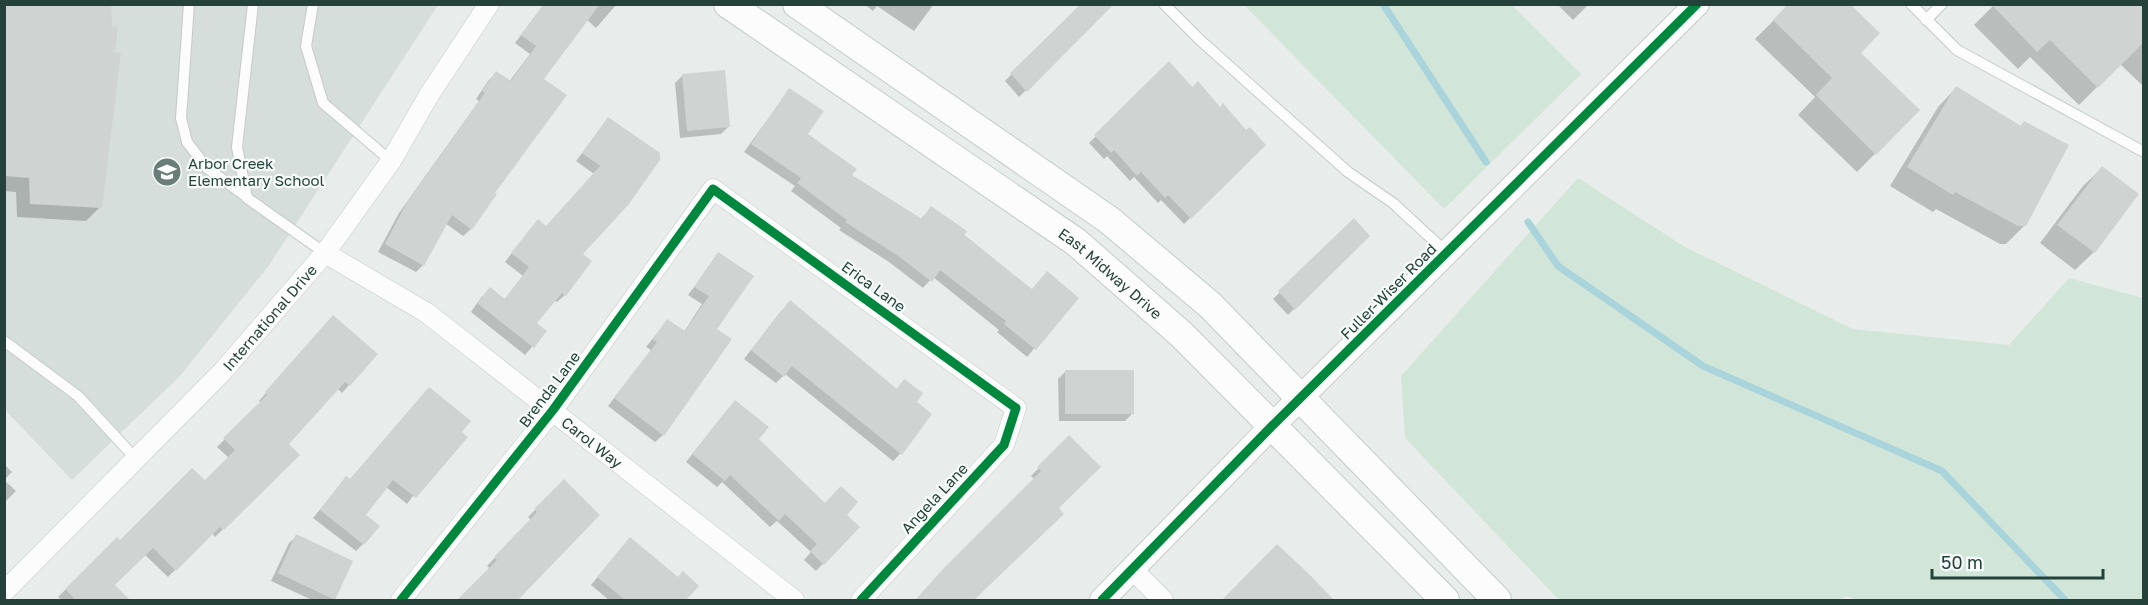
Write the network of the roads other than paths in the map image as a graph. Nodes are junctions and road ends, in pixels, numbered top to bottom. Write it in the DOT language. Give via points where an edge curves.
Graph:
graph roads {
  1 [pos="189,4"];
  2 [pos="253,4"];
  3 [pos="313,4"];
  4 [pos="489,4"];
  5 [pos="728,4"];
  6 [pos="797,4"];
  7 [pos="1164,4"];
  8 [pos="1697,4"];
  9 [pos="1911,4"];
  10 [pos="1942,4"];
  11 [pos="1926,20"];
  12 [pos="2144,152"];
  13 [pos="391,161"];
  14 [pos="713,189"];
  15 [pos="247,197"];
  16 [pos="325,253"];
  17 [pos="1447,253"];
  18 [pos="4,341"];
  19 [pos="1301,398"];
  20 [pos="1016,408"];
  21 [pos="553,410"];
  22 [pos="1273,425"];
  23 [pos="136,459"];
  24 [pos="1132,569"];
  25 [pos="4,592"];
  26 [pos="401,600"];
  27 [pos="794,600"];
  28 [pos="861,600"];
  29 [pos="1102,600"];
  30 [pos="1163,600"];
  31 [pos="1445,600"];
  32 [pos="1497,600"];
  1 -- 15 [label="lane" via="181,118 187,142 207,168"];
  2 -- 15 [label="lane" via="237,147"];
  3 -- 13 [label="lane" via="306,46 323,104"];
  4 -- 13 [label="street, International Drive"];
  5 -- 22 [label="main road, East Midway Drive" via="1076,242 1181,334"];
  6 -- 19 [label="main road" via="1109,220 1210,305"];
  7 -- 17 [label="lane" via="1348,172 1393,203"];
  8 -- 17 [label="street, Fuller-Wiser Road"];
  9 -- 11 [label="lane"];
  10 -- 11 [label="lane"];
  11 -- 12 [label="lane" via="1957,50"];
  13 -- 16 [label="street, International Drive"];
  14 -- 20 [label="street, Erica Lane"];
  14 -- 21 [label="street, Brenda Lane"];
  15 -- 16 [label="lane"];
  16 -- 21 [label="street, Carol Way" via="427,313"];
  16 -- 23 [label="street, International Drive" via="222,371"];
  17 -- 19 [label="street, Fuller-Wiser Road"];
  18 -- 23 [label="lane" via="78,396"];
  19 -- 22 [label="street, Fuller-Wiser Road"];
  19 -- 32 [label="main road"];
  20 -- 28 [label="street, Angela Lane" via="1004,445"];
  21 -- 26 [label="street, Brenda Lane"];
  21 -- 27 [label="street, Carol Way"];
  22 -- 24 [label="street, Fuller-Wiser Road"];
  22 -- 31 [label="main road, East Midway Drive"];
  23 -- 25 [label="street, International Drive"];
  24 -- 29 [label="street, Fuller-Wiser Road"];
  24 -- 30 [label="street"];
}
